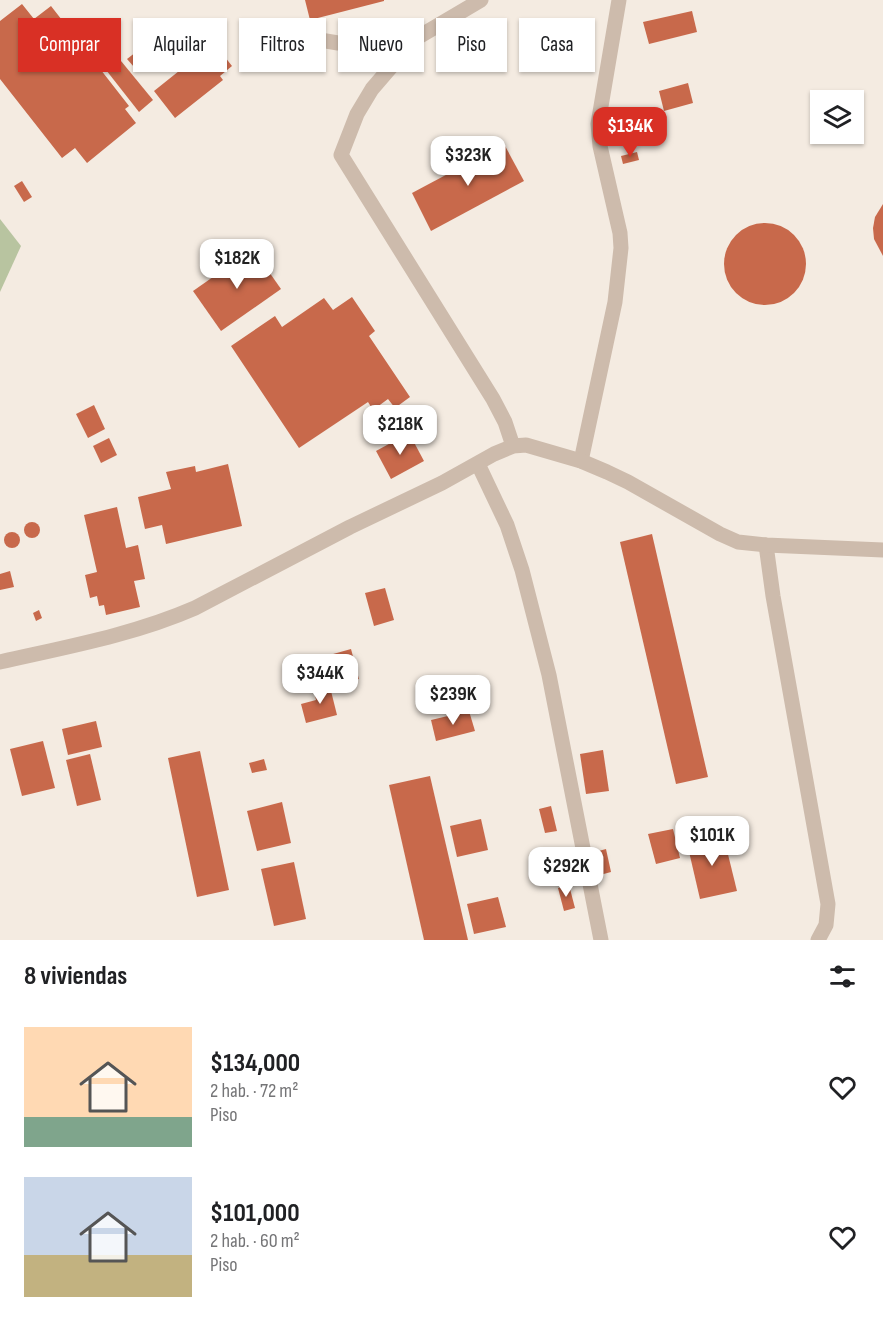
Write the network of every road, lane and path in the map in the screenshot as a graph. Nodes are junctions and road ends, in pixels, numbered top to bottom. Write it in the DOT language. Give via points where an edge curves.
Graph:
graph roads {
  1 [pos="481,0"];
  2 [pos="619,0"];
  3 [pos="424,34"];
  4 [pos="387,72"];
  5 [pos="513,446"];
  6 [pos="581,461"];
  7 [pos="478,464"];
  8 [pos="766,545"];
  9 [pos="883,550"];
  10 [pos="0,662"];
  11 [pos="601,940"];
  12 [pos="818,940"];
  1 -- 3 [label="lane"];
  2 -- 6 [label="lane" via="598,124 621,248 615,302"];
  4 -- 5 [label="lane" via="357,114 341,156 494,399"];
  5 -- 6 [label="lane" via="526,445"];
  5 -- 7 [label="lane"];
  6 -- 8 [label="lane" via="628,482 720,534 738,542"];
  7 -- 10 [label="lane" via="174,617 126,634"];
  7 -- 11 [label="lane" via="507,525 544,654"];
  8 -- 9 [label="lane"];
  8 -- 12 [label="lane" via="828,904 826,925"];
}
